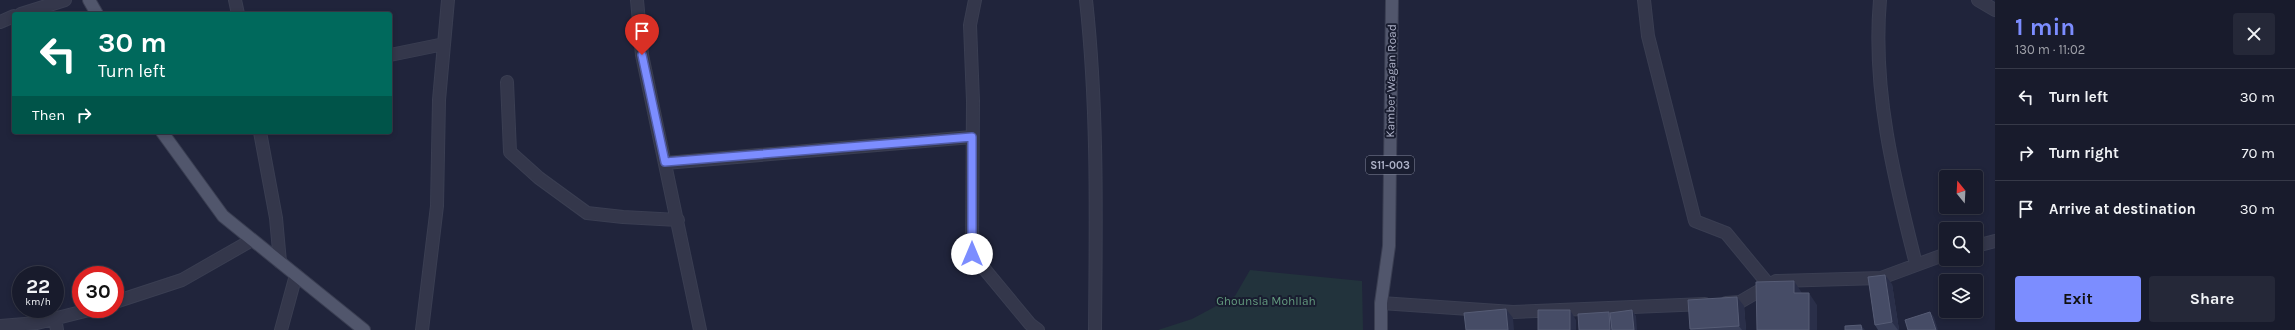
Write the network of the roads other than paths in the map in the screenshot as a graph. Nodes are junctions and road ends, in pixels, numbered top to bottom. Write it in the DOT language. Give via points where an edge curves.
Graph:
graph roads {
  1 [pos="65,0"];
  2 [pos="90,0"];
  3 [pos="235,0"];
  4 [pos="448,0"];
  5 [pos="638,0"];
  6 [pos="975,0"];
  7 [pos="1086,0"];
  8 [pos="1392,0"];
  9 [pos="1644,0"];
  10 [pos="1880,0"];
  11 [pos="1978,0"];
  12 [pos="1995,10"];
  13 [pos="28,12"];
  14 [pos="96,12"];
  15 [pos="238,12"];
  16 [pos="12,17"];
  17 [pos="0,22"];
  18 [pos="444,44"];
  19 [pos="392,55"];
  20 [pos="507,82"];
  21 [pos="163,134"];
  22 [pos="260,134"];
  23 [pos="972,137"];
  24 [pos="665,162"];
  25 [pos="678,220"];
  26 [pos="252,240"];
  27 [pos="1995,241"];
  28 [pos="1983,244"];
  29 [pos="1939,256"];
  30 [pos="280,262"];
  31 [pos="1916,264"];
  32 [pos="296,275"];
  33 [pos="1769,285"];
  34 [pos="124,299"];
  35 [pos="1381,303"];
  36 [pos="72,318"];
  37 [pos="56,324"];
  38 [pos="0,326"];
  39 [pos="281,330"];
  40 [pos="364,330"];
  41 [pos="422,330"];
  42 [pos="700,330"];
  43 [pos="1038,330"];
  44 [pos="1095,330"];
  45 [pos="1381,330"];
  1 -- 13 [label="street"];
  2 -- 14 [label="main road"];
  3 -- 15 [label="street"];
  4 -- 18 [label="street"];
  5 -- 24 [label="street" via="642,55"];
  6 -- 23 [label="street" via="970,25"];
  7 -- 44 [label="street" via="1091,44 1096,194"];
  8 -- 35 [label="main road, Kamber Wagan Road / S11-003" via="1389,246"];
  9 -- 33 [label="street" via="1648,36 1695,221 1726,233"];
  10 -- 31 [label="street" via="1878,18 1881,94 1893,173"];
  11 -- 12 [label="street"];
  16 -- 17 [label="street"];
  18 -- 19 [label="street"];
  18 -- 41 [label="street" via="439,100 437,206"];
  20 -- 25 [label="street" via="510,152 539,178 587,212"];
  21 -- 26 [label="main road" via="223,216"];
  22 -- 30 [label="street" via="276,218"];
  23 -- 24 [label="street"];
  23 -- 43 [label="street" via="972,254 1030,324"];
  24 -- 25 [label="street"];
  25 -- 42 [label="street"];
  26 -- 30 [label="main road"];
  26 -- 34 [label="street" via="182,280"];
  27 -- 28 [label="street"];
  29 -- 31 [label="street"];
  30 -- 32 [label="main road"];
  31 -- 33 [label="street" via="1881,278 1776,281"];
  32 -- 39 [label="street"];
  32 -- 40 [label="main road"];
  33 -- 35 [label="street" via="1740,302 1513,312"];
  35 -- 45 [label="main road, Kamber Wagan Road / S11-003"];
  36 -- 37 [label="street"];
  37 -- 38 [label="street"];
}
